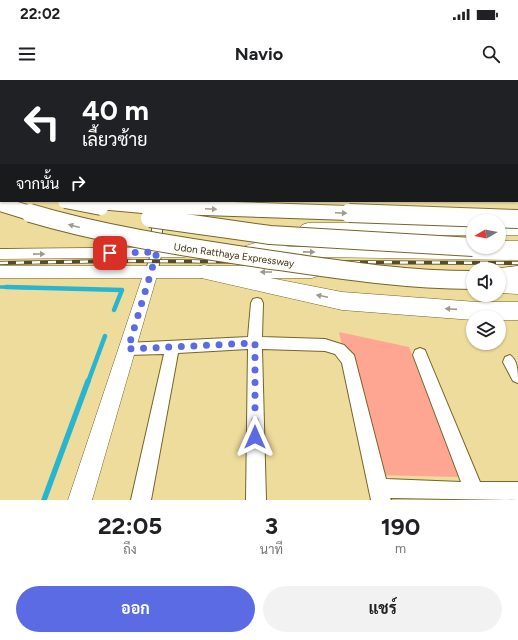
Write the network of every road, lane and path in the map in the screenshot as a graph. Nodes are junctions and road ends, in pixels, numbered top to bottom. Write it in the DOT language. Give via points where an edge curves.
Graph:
graph roads {
  1 [pos="70,202"];
  2 [pos="99,202"];
  3 [pos="166,202"];
  4 [pos="0,204"];
  5 [pos="183,209"];
  6 [pos="512,227"];
  7 [pos="466,229"];
  8 [pos="352,230"];
  9 [pos="466,247"];
  10 [pos="506,247"];
  11 [pos="518,247"];
  12 [pos="252,250"];
  13 [pos="157,252"];
  14 [pos="0,254"];
  15 [pos="518,255"];
  16 [pos="0,272"];
  17 [pos="151,272"];
  18 [pos="204,272"];
  19 [pos="518,272"];
  20 [pos="466,273"];
  21 [pos="506,273"];
  22 [pos="506,280"];
  23 [pos="518,280"];
  24 [pos="466,281"];
  25 [pos="506,285"];
  26 [pos="518,286"];
  27 [pos="257,303"];
  28 [pos="518,311"];
  29 [pos="255,343"];
  30 [pos="172,347"];
  31 [pos="128,349"];
  32 [pos="420,356"];
  33 [pos="510,362"];
  34 [pos="518,376"];
  35 [pos="518,491"];
  36 [pos="380,494"];
  37 [pos="476,496"];
  38 [pos="80,500"];
  39 [pos="141,500"];
  40 [pos="256,500"];
  1 -- 9 [label="highway, bridge" via="156,219 231,230 327,240"];
  2 -- 6 [label="highway, one-way, bridge"];
  3 -- 13 [label="street" via="157,227"];
  24 -- 4 [label="highway, Udon Ratthaya Expressway, one-way, bridge" via="438,280 301,264 150,242 76,227"];
  5 -- 8 [label="highway" via="235,225"];
  5 -- 13 [label="street"];
  7 -- 8 [label="highway"];
  8 -- 12 [label="highway" via="283,241"];
  10 -- 11 [label="highway"];
  12 -- 13 [label="main road"];
  12 -- 15 [label="main road, one-way"];
  14 -- 13 [label="main road, one-way"];
  13 -- 17 [label="street"];
  16 -- 17 [label="main road"];
  17 -- 18 [label="main road"];
  17 -- 31 [label="street"];
  20 -- 18 [label="main road, one-way"];
  28 -- 18 [label="highway, one-way" via="477,311 342,301"];
  19 -- 21 [label="main road"];
  22 -- 23 [label="highway"];
  25 -- 26 [label="highway"];
  27 -- 29 [label="street"];
  29 -- 30 [label="street"];
  29 -- 36 [label="street" via="324,345 339,349 349,360"];
  29 -- 40 [label="street"];
  30 -- 31 [label="street"];
  30 -- 39 [label="street"];
  31 -- 38 [label="street"];
  32 -- 37 [label="street"];
  33 -- 34 [label="street"];
  35 -- 37 [label="street"];
  36 -- 37 [label="street"];
}
